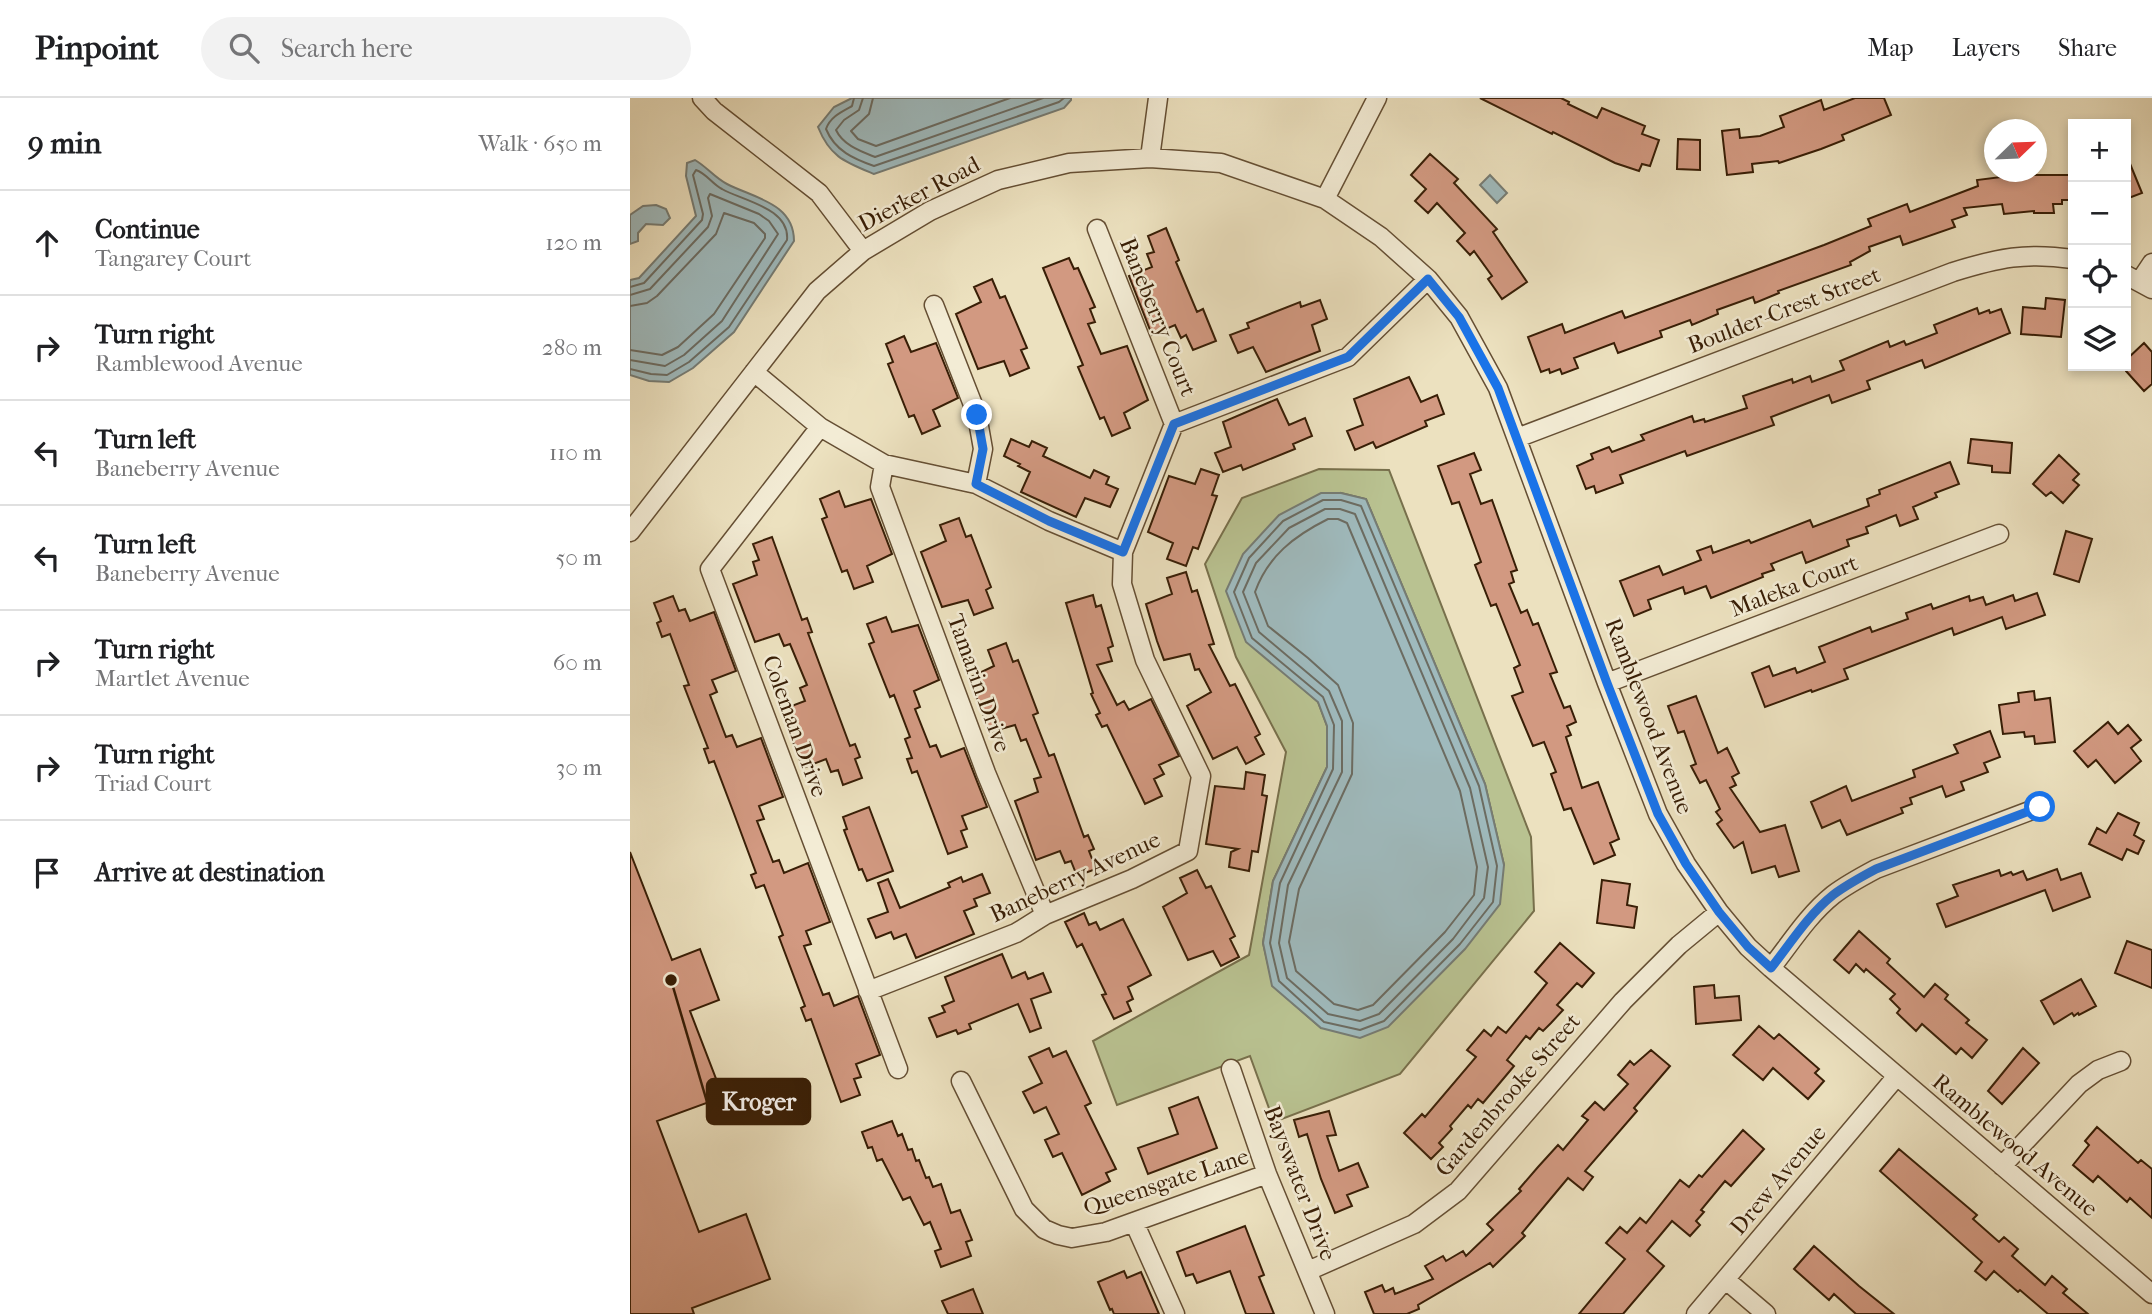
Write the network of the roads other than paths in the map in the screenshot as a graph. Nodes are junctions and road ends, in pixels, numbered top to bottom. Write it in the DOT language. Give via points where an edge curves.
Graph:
graph roads {
  1 [pos="702,98"];
  2 [pos="1157,98"];
  3 [pos="1377,98"];
  4 [pos="1150,158"];
  5 [pos="1325,199"];
  6 [pos="1097,229"];
  7 [pos="863,251"];
  8 [pos="2068,258"];
  9 [pos="2152,263"];
  10 [pos="1428,279"];
  11 [pos="2139,282"];
  12 [pos="934,305"];
  13 [pos="754,372"];
  14 [pos="1174,424"];
  15 [pos="820,427"];
  16 [pos="1517,438"];
  17 [pos="884,464"];
  18 [pos="976,484"];
  19 [pos="630,532"];
  20 [pos="1998,534"];
  21 [pos="1123,552"];
  22 [pos="1607,683"];
  23 [pos="2040,807"];
  24 [pos="1719,912"];
  25 [pos="1045,915"];
  26 [pos="1771,968"];
  27 [pos="868,992"];
  28 [pos="2121,1061"];
  29 [pos="898,1069"];
  30 [pos="1231,1069"];
  31 [pos="1897,1076"];
  32 [pos="961,1081"];
  33 [pos="2002,1166"];
  34 [pos="1267,1174"];
  35 [pos="1135,1222"];
  36 [pos="1308,1271"];
  37 [pos="1726,1280"];
  38 [pos="2152,1294"];
  39 [pos="1175,1314"];
  40 [pos="1325,1314"];
  41 [pos="1696,1314"];
  42 [pos="1766,1314"];
  1 -- 7 [label="street" via="819,193"];
  2 -- 4 [label="street"];
  3 -- 5 [label="street"];
  4 -- 5 [label="street, Dierker Road" via="1221,163"];
  4 -- 7 [label="street, Dierker Road" via="1069,163 998,180 930,211"];
  5 -- 10 [label="street, Ramblewood Avenue" via="1381,237"];
  6 -- 14 [label="street, Baneberry Court"];
  7 -- 13 [label="street, Dierker Road" via="817,291"];
  8 -- 16 [label="street, Boulder-Crest Street" via="2024,254 1953,272"];
  9 -- 11 [label="street"];
  10 -- 14 [label="street" via="1348,357"];
  10 -- 16 [label="street, Ramblewood Avenue" via="1459,317 1498,388"];
  12 -- 18 [label="street" via="977,415 983,449"];
  13 -- 15 [label="street"];
  13 -- 19 [label="street, Dierker Road"];
  14 -- 21 [label="street, Baneberry Avenue"];
  15 -- 17 [label="street"];
  15 -- 27 [label="street, Coleman Drive" via="710,569"];
  16 -- 22 [label="street, Ramblewood Avenue"];
  17 -- 18 [label="street"];
  17 -- 25 [label="street, Tamarin Drive" via="880,487 986,773"];
  18 -- 21 [label="street"];
  20 -- 22 [label="street, Maleka Court"];
  21 -- 25 [label="street, Baneberry Avenue" via="1122,584 1144,660 1201,776 1188,851 1132,880"];
  22 -- 24 [label="street, Ramblewood Avenue" via="1658,814"];
  23 -- 26 [label="street" via="1855,881 1823,905"];
  24 -- 26 [label="street, Ramblewood Avenue"];
  24 -- 36 [label="street, Gardenbrooke Street" via="1623,1001 1458,1191 1414,1224"];
  25 -- 27 [label="street, Baneberry Avenue" via="1016,933"];
  26 -- 31 [label="street, Ramblewood Avenue"];
  27 -- 29 [label="street, Coleman Drive"];
  28 -- 33 [label="street" via="2078,1084"];
  30 -- 34 [label="street, Bayswater Drive"];
  31 -- 33 [label="street, Ramblewood Avenue"];
  31 -- 37 [label="street, Drew Avenue"];
  32 -- 35 [label="street, Queensgate Lane" via="1024,1209 1044,1229 1072,1238"];
  33 -- 38 [label="street, Ramblewood Avenue"];
  34 -- 35 [label="street, Queensgate Lane"];
  34 -- 36 [label="street, Bayswater Drive"];
  35 -- 39 [label="street"];
  36 -- 40 [label="street, Bayswater Drive"];
  37 -- 41 [label="street, Drew Avenue"];
  37 -- 42 [label="street"];
}
